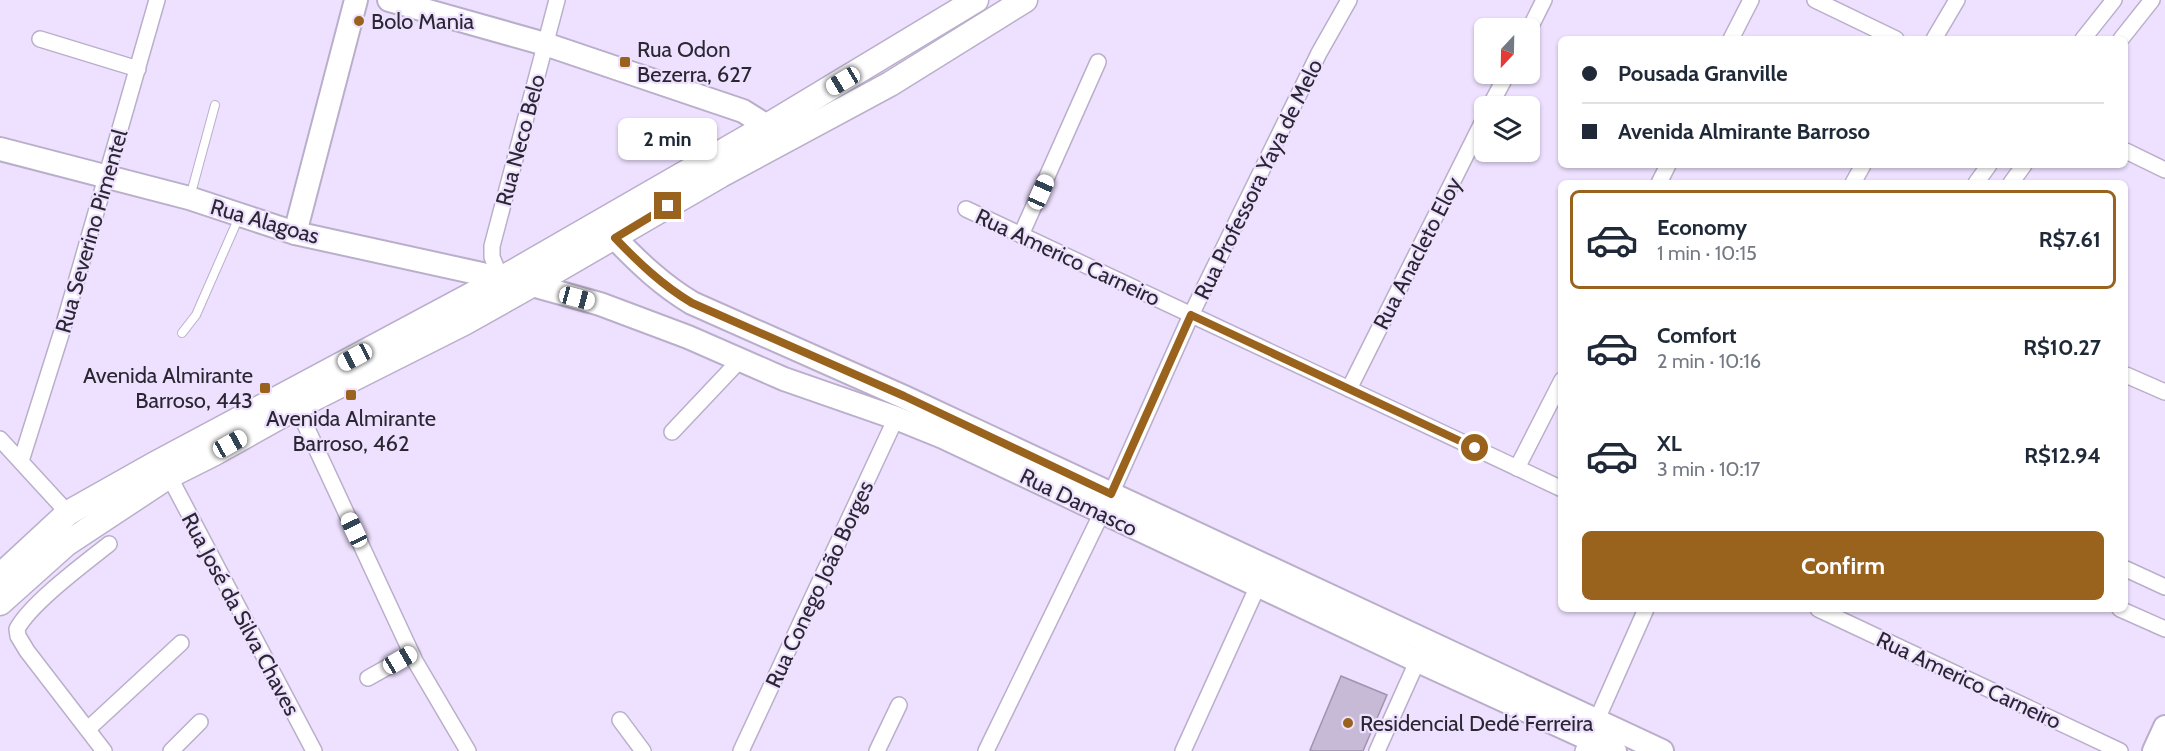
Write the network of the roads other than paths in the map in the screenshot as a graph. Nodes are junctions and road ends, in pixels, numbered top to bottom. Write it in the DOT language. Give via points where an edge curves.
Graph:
graph roads {
  1 [pos="157,0"];
  2 [pos="356,0"];
  3 [pos="389,0"];
  4 [pos="557,0"];
  5 [pos="976,0"];
  6 [pos="1026,0"];
  7 [pos="1349,0"];
  8 [pos="1544,0"];
  9 [pos="1751,0"];
  10 [pos="1815,0"];
  11 [pos="1958,0"];
  12 [pos="2114,0"];
  13 [pos="2152,0"];
  14 [pos="1535,18"];
  15 [pos="1733,36"];
  16 [pos="1890,36"];
  17 [pos="1936,36"];
  18 [pos="2085,36"];
  19 [pos="2123,36"];
  20 [pos="40,39"];
  21 [pos="544,44"];
  22 [pos="1098,62"];
  23 [pos="138,69"];
  24 [pos="215,105"];
  25 [pos="767,126"];
  26 [pos="1474,139"];
  27 [pos="0,149"];
  28 [pos="2128,152"];
  29 [pos="761,155"];
  30 [pos="2165,170"];
  31 [pos="106,177"];
  32 [pos="189,198"];
  33 [pos="966,209"];
  34 [pos="239,216"];
  35 [pos="295,233"];
  36 [pos="1021,236"];
  37 [pos="615,238"];
  38 [pos="501,279"];
  39 [pos="532,285"];
  40 [pos="1191,315"];
  41 [pos="182,333"];
  42 [pos="740,360"];
  43 [pos="2128,376"];
  44 [pos="1558,388"];
  45 [pos="1349,389"];
  46 [pos="2165,392"];
  47 [pos="297,407"];
  48 [pos="896,418"];
  49 [pos="672,432"];
  50 [pos="0,439"];
  51 [pos="21,461"];
  52 [pos="1517,468"];
  53 [pos="169,476"];
  54 [pos="1558,487"];
  55 [pos="1106,503"];
  56 [pos="68,513"];
  57 [pos="109,544"];
  58 [pos="2128,570"];
  59 [pos="0,576"];
  60 [pos="1262,577"];
  61 [pos="2165,587"];
  62 [pos="0,603"];
  63 [pos="1645,612"];
  64 [pos="1824,612"];
  65 [pos="2127,612"];
  66 [pos="2165,629"];
  67 [pos="181,643"];
  68 [pos="1422,652"];
  69 [pos="411,654"];
  70 [pos="368,678"];
  71 [pos="899,705"];
  72 [pos="620,720"];
  73 [pos="200,722"];
  74 [pos="2165,727"];
  75 [pos="88,729"];
  76 [pos="1590,737"];
  77 [pos="104,751"];
  78 [pos="171,751"];
  79 [pos="314,751"];
  80 [pos="468,751"];
  81 [pos="643,751"];
  82 [pos="741,751"];
  83 [pos="876,751"];
  84 [pos="986,751"];
  85 [pos="1183,751"];
  86 [pos="1377,751"];
  87 [pos="1615,751"];
  88 [pos="1662,751"];
  89 [pos="2120,751"];
  90 [pos="2154,751"];
  1 -- 23 [label="street, Rua Severino Pimentel"];
  2 -- 35 [label="street"];
  3 -- 21 [label="street"];
  4 -- 21 [label="street, Rua Neco Belo"];
  5 -- 25 [label="main road"];
  6 -- 29 [label="main road" via="890,84"];
  7 -- 40 [label="street, Rua Professora Yaya de Melo" via="1319,53"];
  8 -- 14 [label="street"];
  9 -- 15 [label="street"];
  10 -- 16 [label="street"];
  11 -- 17 [label="street"];
  12 -- 18 [label="street"];
  13 -- 19 [label="street"];
  20 -- 23 [label="street"];
  21 -- 25 [label="street" via="743,111"];
  21 -- 38 [label="street, Rua Neco Belo" via="492,246"];
  22 -- 36 [label="street"];
  23 -- 31 [label="street, Rua Severino Pimentel"];
  24 -- 32 [label="lane"];
  25 -- 29 [label="street"];
  25 -- 38 [label="main road"];
  26 -- 45 [label="street, Rua Anacleto Eloy"];
  27 -- 31 [label="street, Rua Alagoas"];
  28 -- 30 [label="street"];
  29 -- 37 [label="main road"];
  31 -- 32 [label="street, Rua Alagoas"];
  31 -- 51 [label="street, Rua Severino Pimentel"];
  32 -- 34 [label="street, Rua Alagoas"];
  33 -- 36 [label="street, Rua Americo Carneiro"];
  34 -- 35 [label="street, Rua Alagoas"];
  34 -- 41 [label="lane" via="196,315"];
  35 -- 38 [label="street, Rua Alagoas"];
  36 -- 40 [label="street, Rua Americo Carneiro"];
  37 -- 39 [label="main road"];
  37 -- 55 [label="street, Rua Damasco" via="643,268 692,303 904,396"];
  38 -- 39 [label="street, Rua Alagoas"];
  38 -- 56 [label="main road"];
  39 -- 42 [label="street, Rua Damasco" via="600,304"];
  39 -- 47 [label="main road"];
  40 -- 45 [label="street, Rua Americo Carneiro"];
  40 -- 55 [label="street, Rua Professora Yaya de Melo"];
  42 -- 48 [label="street, Rua Damasco"];
  42 -- 49 [label="street"];
  43 -- 46 [label="street"];
  44 -- 52 [label="street"];
  45 -- 52 [label="street, Rua Americo Carneiro"];
  47 -- 53 [label="main road"];
  47 -- 69 [label="street"];
  48 -- 55 [label="street, Rua Damasco"];
  48 -- 82 [label="street, Rua Conego João Borges"];
  50 -- 51 [label="street"];
  51 -- 56 [label="street"];
  52 -- 54 [label="street, Rua Americo Carneiro"];
  53 -- 62 [label="main road" via="66,544"];
  53 -- 79 [label="street, Rua José da Silva Chaves"];
  55 -- 60 [label="street, Rua Damasco"];
  55 -- 84 [label="street, Rua Professora Yaya de Melo"];
  56 -- 59 [label="main road"];
  57 -- 75 [label="street" via="28,614 17,629 27,651"];
  58 -- 61 [label="street"];
  60 -- 68 [label="street, Rua Damasco"];
  60 -- 85 [label="street"];
  63 -- 76 [label="street"];
  64 -- 89 [label="street, Rua Americo Carneiro"];
  65 -- 66 [label="street"];
  67 -- 75 [label="street"];
  68 -- 76 [label="street, Rua Damasco"];
  68 -- 86 [label="street"];
  69 -- 70 [label="street"];
  69 -- 80 [label="street"];
  71 -- 83 [label="street"];
  72 -- 81 [label="street"];
  73 -- 78 [label="street"];
  74 -- 90 [label="street"];
  75 -- 77 [label="street"];
  76 -- 87 [label="street, Rua Damasco"];
  76 -- 88 [label="street, Rua Damasco"];
}
